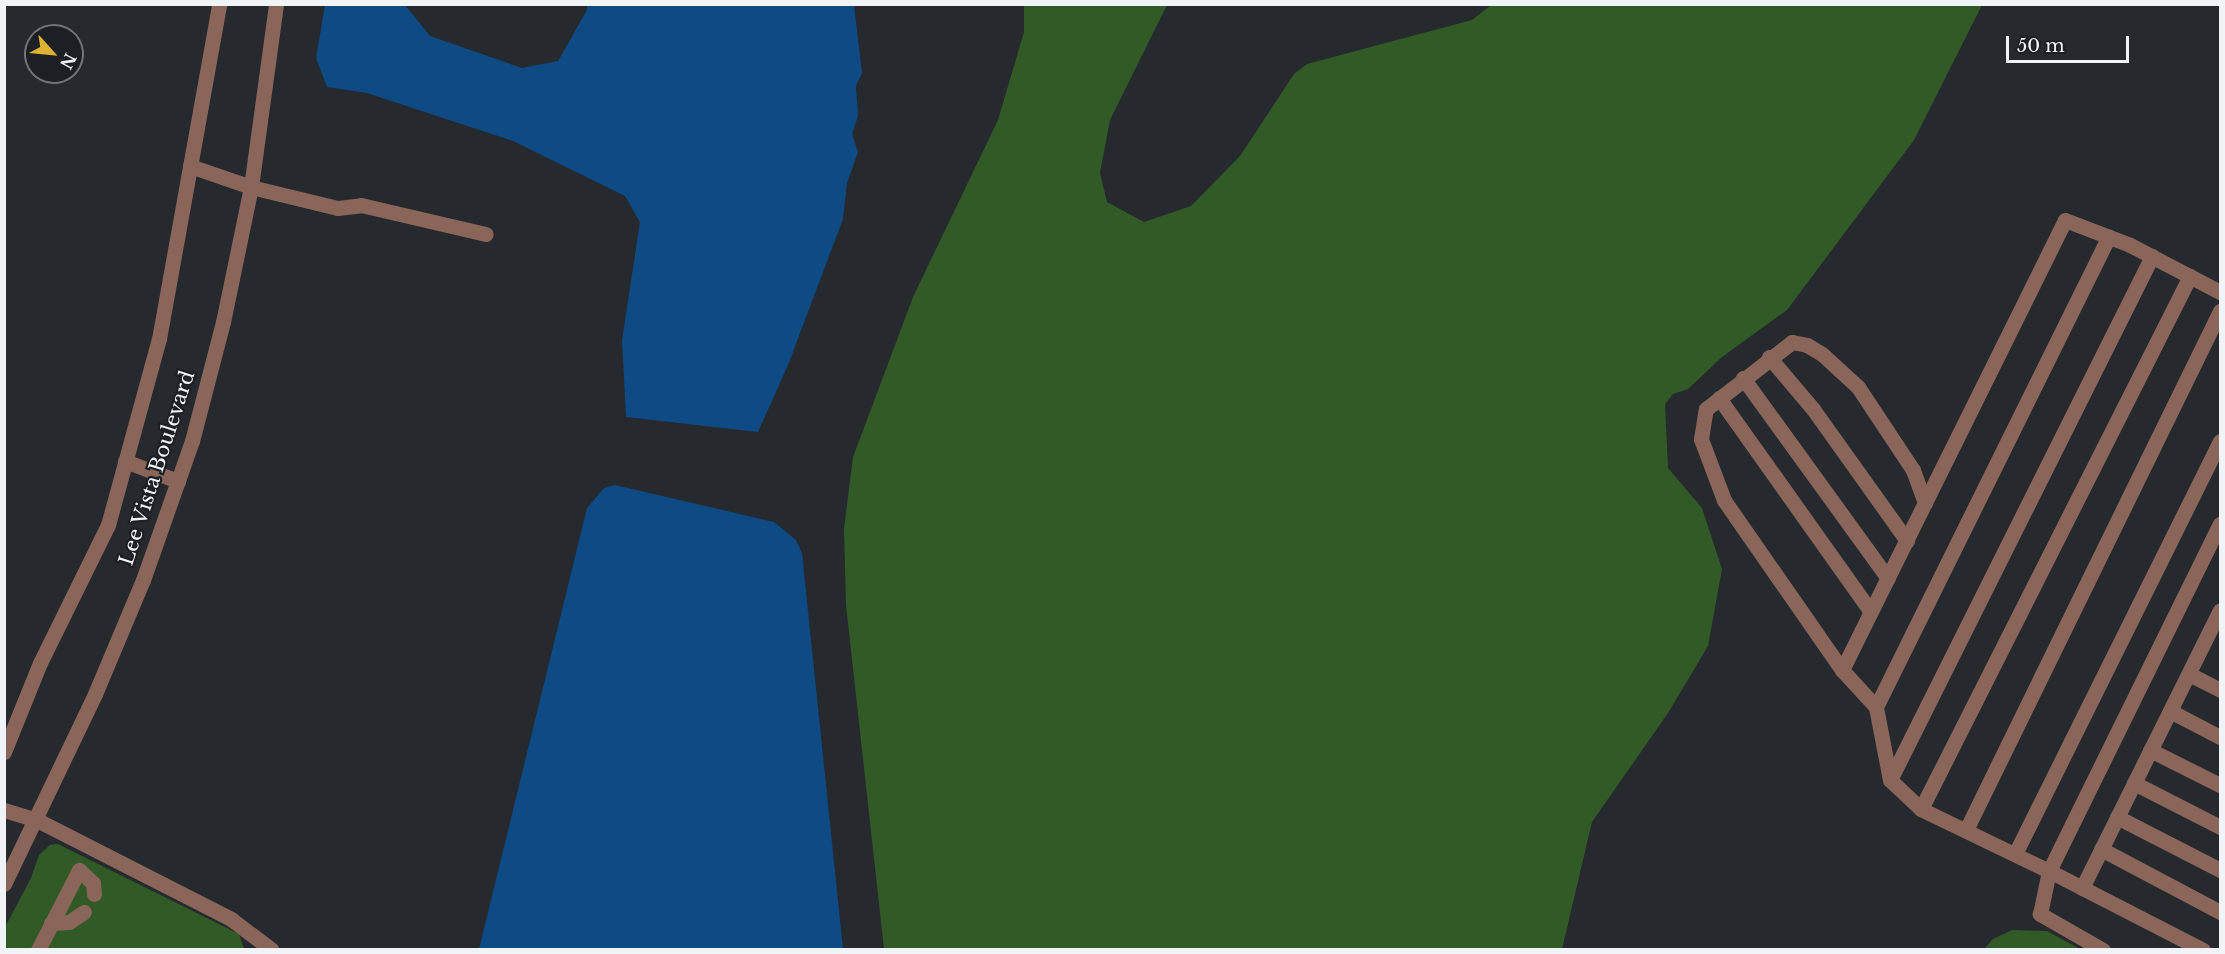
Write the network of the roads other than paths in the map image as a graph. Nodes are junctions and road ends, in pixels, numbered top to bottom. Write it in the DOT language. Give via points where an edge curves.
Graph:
graph roads {
  1 [pos="219,4"];
  2 [pos="276,4"];
  3 [pos="190,166"];
  4 [pos="251,187"];
  5 [pos="486,234"];
  6 [pos="2109,236"];
  7 [pos="2152,256"];
  8 [pos="2190,276"];
  9 [pos="2220,292"];
  10 [pos="2220,311"];
  11 [pos="1769,357"];
  12 [pos="1743,378"];
  13 [pos="1719,398"];
  14 [pos="2220,441"];
  15 [pos="125,461"];
  16 [pos="178,481"];
  17 [pos="1925,503"];
  18 [pos="2220,524"];
  19 [pos="1907,541"];
  20 [pos="1888,578"];
  21 [pos="2220,610"];
  22 [pos="1871,612"];
  23 [pos="1842,670"];
  24 [pos="2188,674"];
  25 [pos="2220,690"];
  26 [pos="1875,707"];
  27 [pos="2170,711"];
  28 [pos="2220,737"];
  29 [pos="2150,750"];
  30 [pos="4,752"];
  31 [pos="1890,780"];
  32 [pos="2134,783"];
  33 [pos="2220,785"];
  34 [pos="1921,809"];
  35 [pos="4,810"];
  36 [pos="2117,817"];
  37 [pos="37,820"];
  38 [pos="2220,827"];
  39 [pos="1966,830"];
  40 [pos="2101,849"];
  41 [pos="2015,854"];
  42 [pos="2220,870"];
  43 [pos="2049,872"];
  44 [pos="4,884"];
  45 [pos="2082,888"];
  46 [pos="94,894"];
  47 [pos="84,912"];
  48 [pos="2220,912"];
  49 [pos="51,923"];
  50 [pos="38,950"];
  51 [pos="272,950"];
  52 [pos="2103,950"];
  53 [pos="2203,950"];
  1 -- 3 [label="street, Lee Vista Boulevard"];
  2 -- 4 [label="street, Lee Vista Boulevard"];
  3 -- 4 [label="street"];
  3 -- 15 [label="street, Lee Vista Boulevard" via="159,339"];
  4 -- 5 [label="street" via="338,208 361,205"];
  4 -- 16 [label="street, Lee Vista Boulevard" via="223,322"];
  6 -- 7 [label="street"];
  6 -- 17 [label="street" via="2065,220"];
  6 -- 26 [label="street"];
  7 -- 8 [label="street"];
  7 -- 31 [label="street"];
  8 -- 9 [label="street"];
  8 -- 34 [label="street"];
  10 -- 39 [label="street"];
  11 -- 12 [label="street"];
  11 -- 17 [label="street" via="1792,342 1807,345 1858,387 1913,470"];
  11 -- 19 [label="street" via="1813,409"];
  12 -- 13 [label="street"];
  12 -- 20 [label="street"];
  13 -- 22 [label="street"];
  13 -- 23 [label="street" via="1706,409 1701,439 1724,500"];
  14 -- 41 [label="street"];
  15 -- 16 [label="street"];
  15 -- 30 [label="street, Lee Vista Boulevard" via="108,525 39,663"];
  16 -- 37 [label="street, Lee Vista Boulevard" via="100,684"];
  17 -- 19 [label="street"];
  18 -- 43 [label="street"];
  19 -- 20 [label="street"];
  20 -- 22 [label="street"];
  21 -- 24 [label="street"];
  22 -- 23 [label="street"];
  23 -- 26 [label="street"];
  24 -- 25 [label="street"];
  24 -- 27 [label="street"];
  26 -- 31 [label="street"];
  27 -- 28 [label="street"];
  27 -- 29 [label="street"];
  29 -- 32 [label="street"];
  29 -- 33 [label="street"];
  31 -- 34 [label="street"];
  32 -- 36 [label="street"];
  32 -- 38 [label="street"];
  34 -- 39 [label="street"];
  35 -- 37 [label="street"];
  36 -- 40 [label="street"];
  36 -- 42 [label="street"];
  37 -- 44 [label="street, Lee Vista Boulevard"];
  37 -- 51 [label="street" via="231,919"];
  39 -- 41 [label="street"];
  40 -- 45 [label="street"];
  40 -- 48 [label="street"];
  41 -- 43 [label="street"];
  43 -- 45 [label="street"];
  43 -- 52 [label="street" via="2040,914"];
  45 -- 53 [label="street"];
  46 -- 49 [label="street" via="93,884 79,870"];
  47 -- 49 [label="street" via="69,922"];
  49 -- 50 [label="street"];
}
